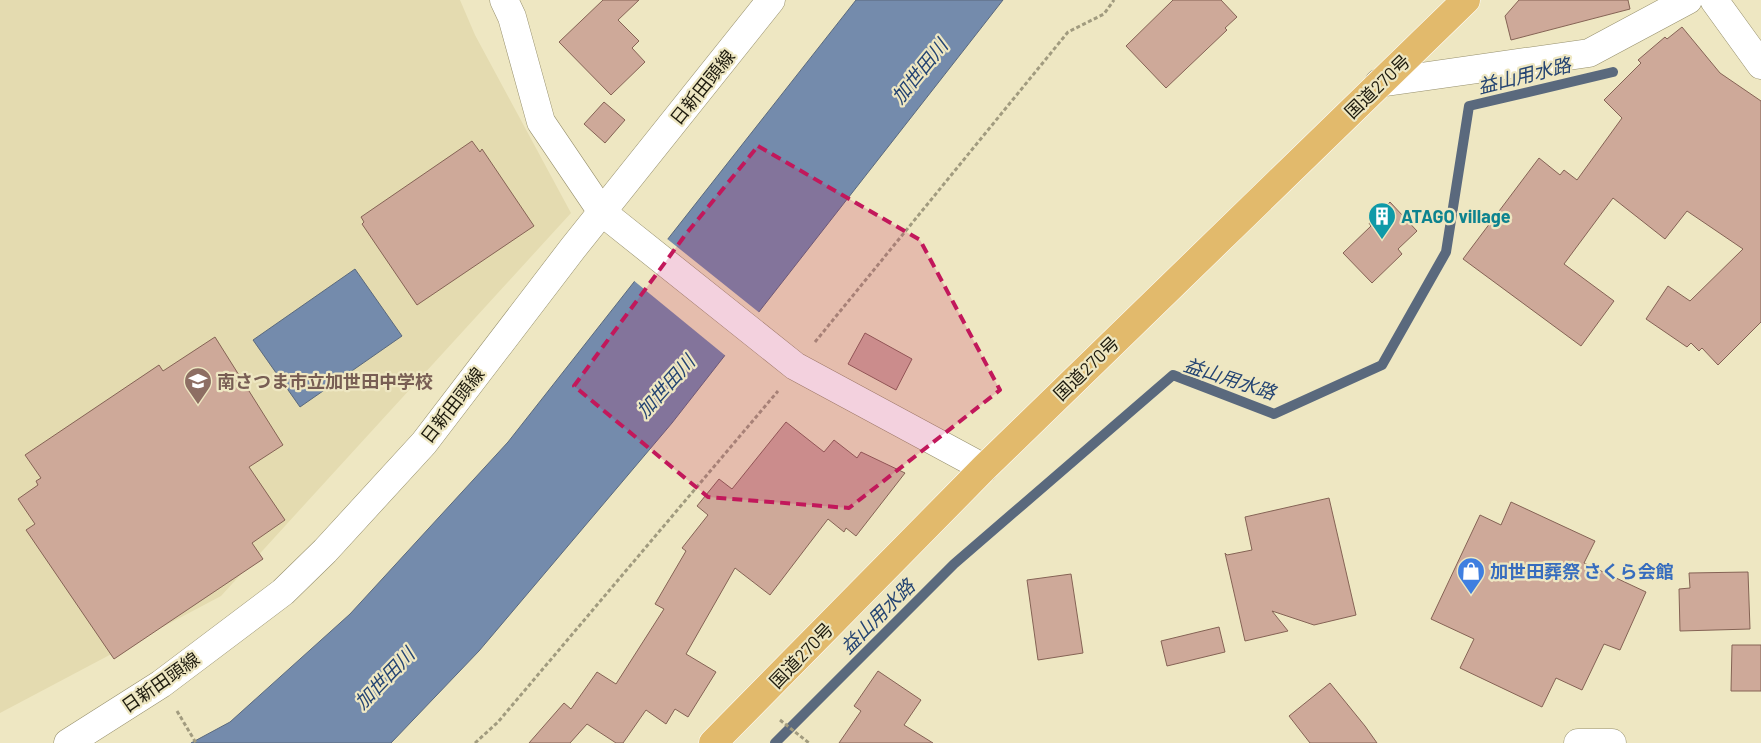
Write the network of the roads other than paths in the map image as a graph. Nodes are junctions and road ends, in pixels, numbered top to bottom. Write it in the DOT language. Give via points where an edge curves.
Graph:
graph roads {
  1 [pos="504,0"];
  2 [pos="771,0"];
  3 [pos="1466,0"];
  4 [pos="1688,0"];
  5 [pos="1714,0"];
  6 [pos="1761,65"];
  7 [pos="1379,83"];
  8 [pos="611,220"];
  9 [pos="984,468"];
  10 [pos="68,743"];
  11 [pos="713,743"];
  12 [pos="1578,743"];
  13 [pos="1612,743"];
  1 -- 8 [label="street" via="512,17 541,122"];
  2 -- 8 [label="street, 日新田頭線"];
  3 -- 7 [label="highway, 国道270号"];
  4 -- 7 [label="street" via="1589,53"];
  5 -- 6 [label="street"];
  7 -- 9 [label="highway, 国道270号"];
  8 -- 9 [label="street" via="790,363"];
  8 -- 10 [label="street, 日新田頭線" via="424,443 283,592 168,678"];
  9 -- 11 [label="highway, 国道270号"];
  12 -- 13 [label="street"];
}
